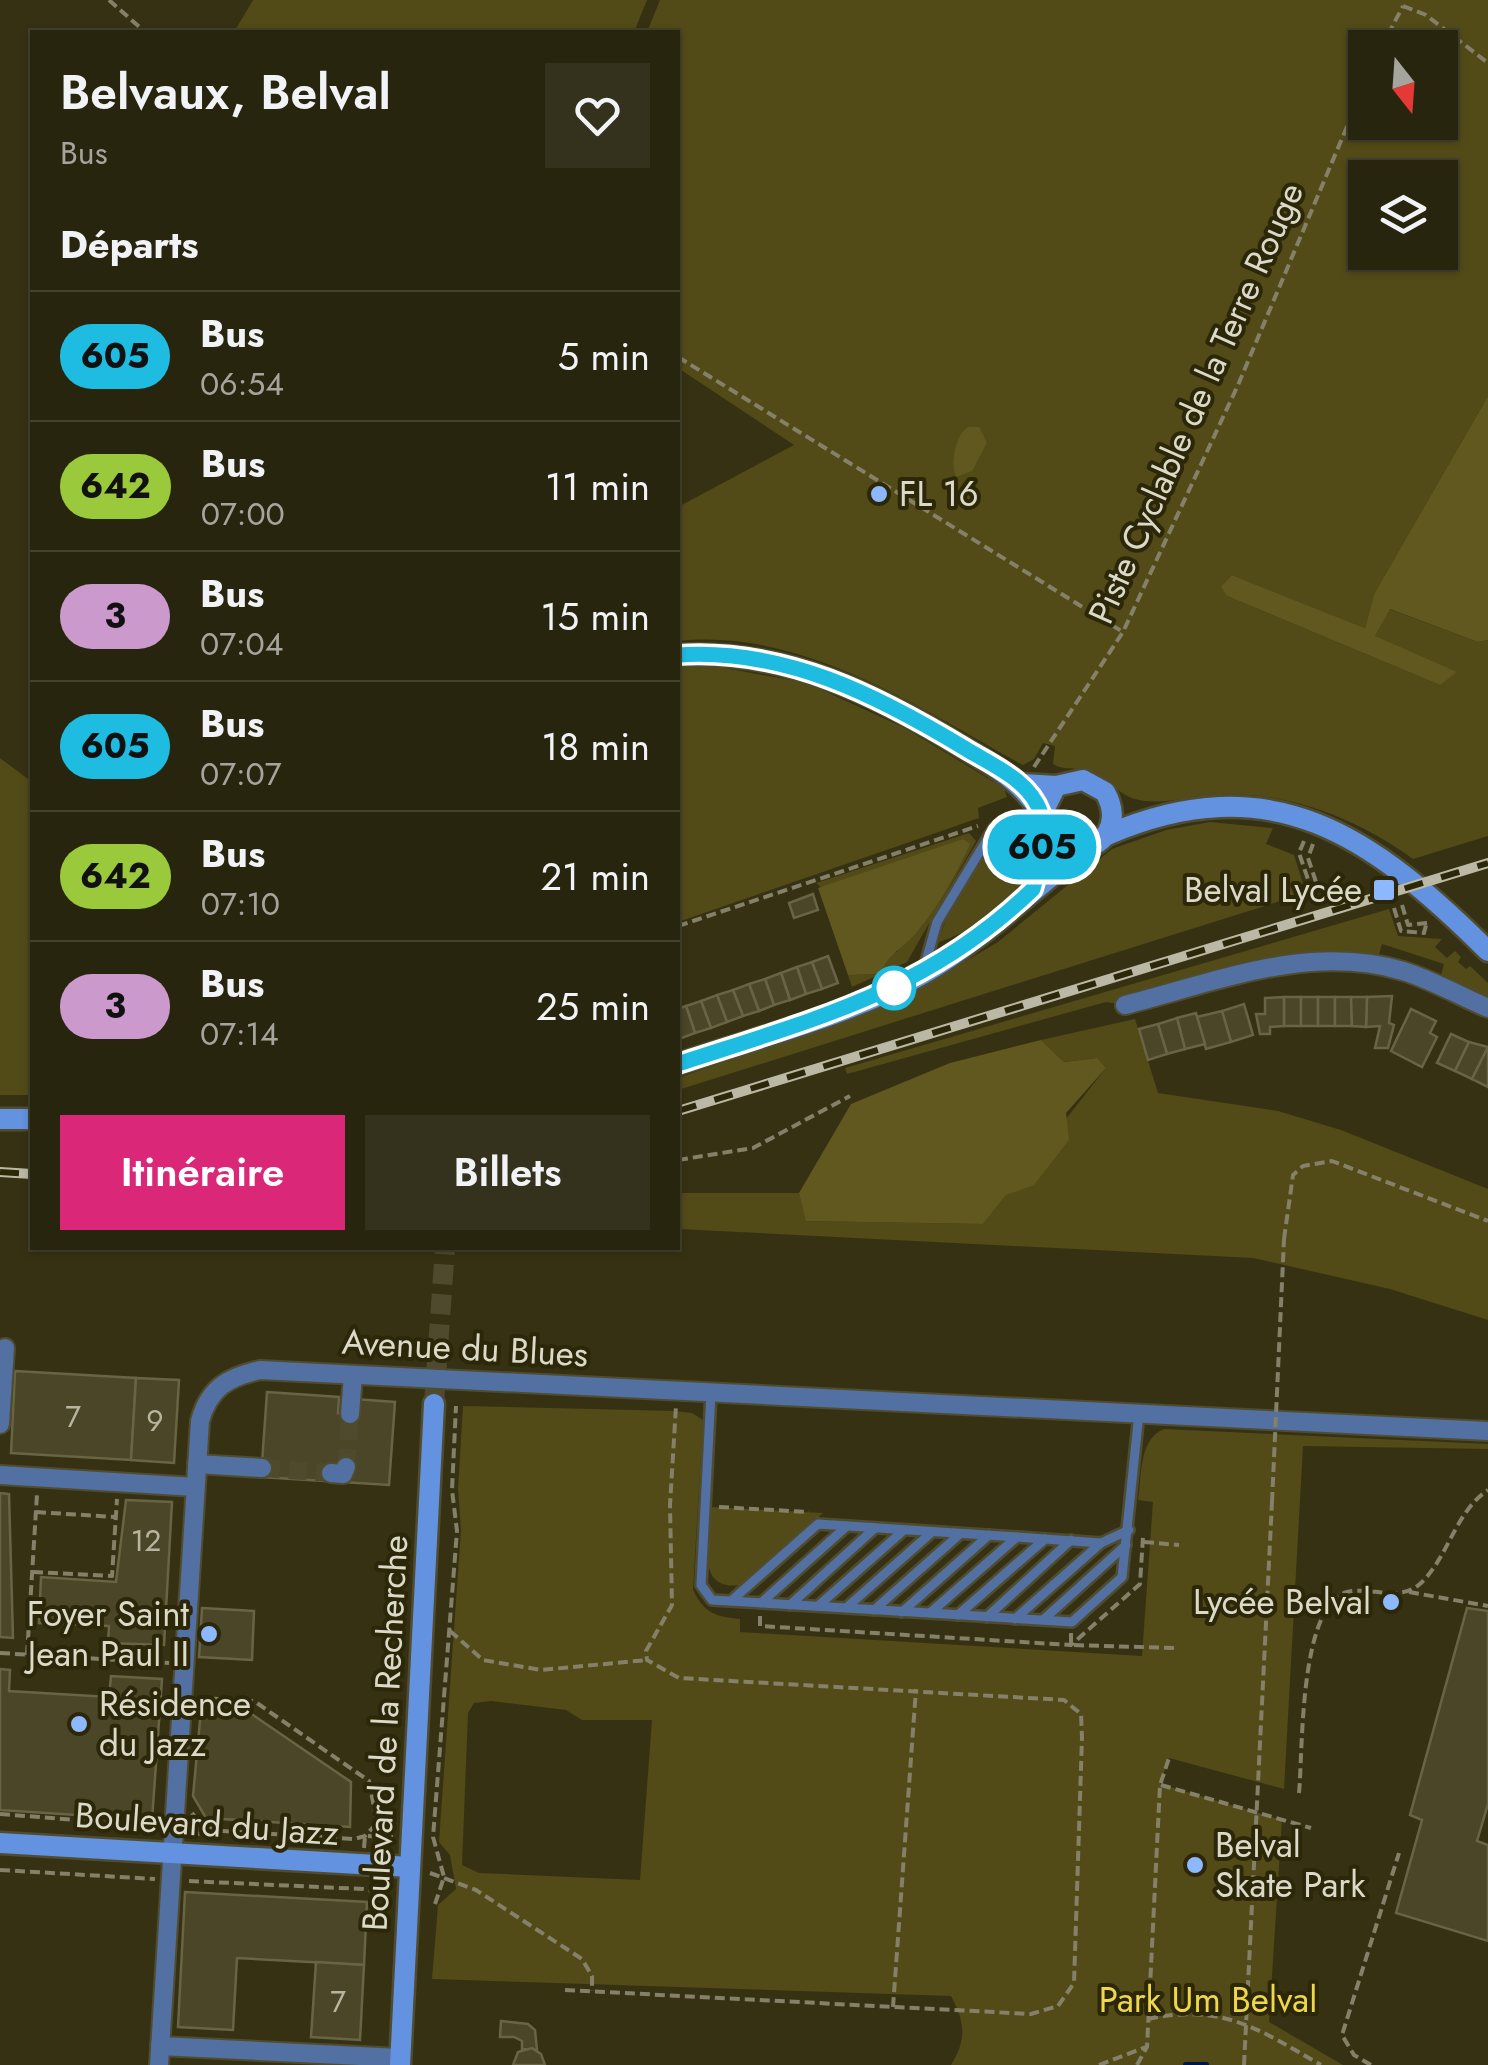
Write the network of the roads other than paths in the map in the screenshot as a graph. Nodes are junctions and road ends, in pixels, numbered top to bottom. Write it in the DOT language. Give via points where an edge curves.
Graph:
graph roads {
  1 [pos="680,655"];
  2 [pos="1023,784"];
  3 [pos="1056,786"];
  4 [pos="1112,804"];
  5 [pos="1156,814"];
  6 [pos="1042,820"];
  7 [pos="994,828"];
  8 [pos="1107,836"];
  9 [pos="1084,850"];
  10 [pos="1033,889"];
  11 [pos="1488,952"];
  12 [pos="923,974"];
  13 [pos="1125,1005"];
  14 [pos="1488,1008"];
  15 [pos="680,1063"];
  16 [pos="0,1118"];
  17 [pos="30,1120"];
  18 [pos="5,1348"];
  19 [pos="353,1375"];
  20 [pos="711,1391"];
  21 [pos="434,1404"];
  22 [pos="1139,1413"];
  23 [pos="350,1414"];
  24 [pos="0,1424"];
  25 [pos="1488,1430"];
  26 [pos="197,1464"];
  27 [pos="262,1468"];
  28 [pos="0,1475"];
  29 [pos="196,1487"];
  30 [pos="847,1526"];
  31 [pos="875,1528"];
  32 [pos="904,1530"];
  33 [pos="1129,1530"];
  34 [pos="932,1532"];
  35 [pos="960,1534"];
  36 [pos="989,1535"];
  37 [pos="1017,1537"];
  38 [pos="1045,1539"];
  39 [pos="1071,1540"];
  40 [pos="1101,1542"];
  41 [pos="1127,1544"];
  42 [pos="731,1601"];
  43 [pos="761,1603"];
  44 [pos="790,1605"];
  45 [pos="818,1606"];
  46 [pos="846,1608"];
  47 [pos="874,1610"];
  48 [pos="902,1612"];
  49 [pos="930,1613"];
  50 [pos="958,1615"];
  51 [pos="987,1617"];
  52 [pos="1014,1618"];
  53 [pos="1043,1620"];
  54 [pos="0,1843"];
  55 [pos="171,1854"];
  56 [pos="410,1868"];
  57 [pos="160,2055"];
  58 [pos="400,2062"];
  1 -- 2 [label="main road" via="753,657 834,680 906,713"];
  2 -- 3 [label="main road"];
  2 -- 6 [label="main road"];
  3 -- 4 [label="main road" via="1083,780"];
  3 -- 6 [label="main road"];
  4 -- 5 [label="main road"];
  4 -- 8 [label="main road"];
  5 -- 8 [label="main road"];
  5 -- 11 [label="main road" via="1229,805 1280,812 1309,832 1370,851 1448,911"];
  6 -- 9 [label="main road" via="1059,846"];
  6 -- 10 [label="main road"];
  7 -- 12 [label="lane" via="937,922"];
  8 -- 9 [label="main road"];
  9 -- 10 [label="main road"];
  10 -- 12 [label="main road"];
  12 -- 15 [label="main road" via="858,1004"];
  13 -- 14 [label="street" via="1280,965 1346,960 1406,972"];
  16 -- 17 [label="main road"];
  18 -- 24 [label="street"];
  19 -- 20 [label="street, Avenue du Blues"];
  19 -- 23 [label="street"];
  19 -- 26 [label="street, Avenue du Blues" via="260,1370 219,1385 206,1401"];
  20 -- 22 [label="street, Avenue du Blues"];
  20 -- 42 [label="lane" via="701,1585 712,1600"];
  21 -- 56 [label="main road, Boulevard de la Recherche"];
  22 -- 25 [label="street, Avenue du Blues"];
  22 -- 33 [label="lane"];
  26 -- 27 [label="street"];
  26 -- 29 [label="street, Avenue du Blues"];
  28 -- 29 [label="street"];
  29 -- 55 [label="street, Avenue du Blues"];
  30 -- 31 [label="lane"];
  30 -- 42 [label="lane" via="818,1524"];
  30 -- 43 [label="lane"];
  31 -- 32 [label="lane"];
  31 -- 44 [label="lane"];
  32 -- 34 [label="lane"];
  32 -- 45 [label="lane"];
  33 -- 40 [label="lane"];
  33 -- 41 [label="lane"];
  34 -- 35 [label="lane"];
  34 -- 46 [label="lane"];
  35 -- 36 [label="lane"];
  35 -- 47 [label="lane"];
  36 -- 37 [label="lane"];
  36 -- 48 [label="lane"];
  37 -- 38 [label="lane"];
  37 -- 49 [label="lane"];
  38 -- 39 [label="lane"];
  38 -- 50 [label="lane"];
  39 -- 40 [label="lane"];
  39 -- 51 [label="lane"];
  40 -- 52 [label="lane"];
  41 -- 53 [label="lane"];
  41 -- 53 [label="lane" via="1122,1577 1072,1622"];
  42 -- 43 [label="lane"];
  43 -- 44 [label="lane"];
  44 -- 45 [label="lane"];
  45 -- 46 [label="lane"];
  46 -- 47 [label="lane"];
  47 -- 48 [label="lane"];
  48 -- 49 [label="lane"];
  49 -- 50 [label="lane"];
  50 -- 51 [label="lane"];
  51 -- 52 [label="lane"];
  52 -- 53 [label="lane"];
  54 -- 55 [label="main road, Boulevard du Jazz"];
  55 -- 56 [label="main road, Boulevard du Jazz"];
  55 -- 57 [label="street, Avenue du Blues"];
  56 -- 58 [label="main road, Boulevard de la Recherche"];
  57 -- 58 [label="street"];
}
